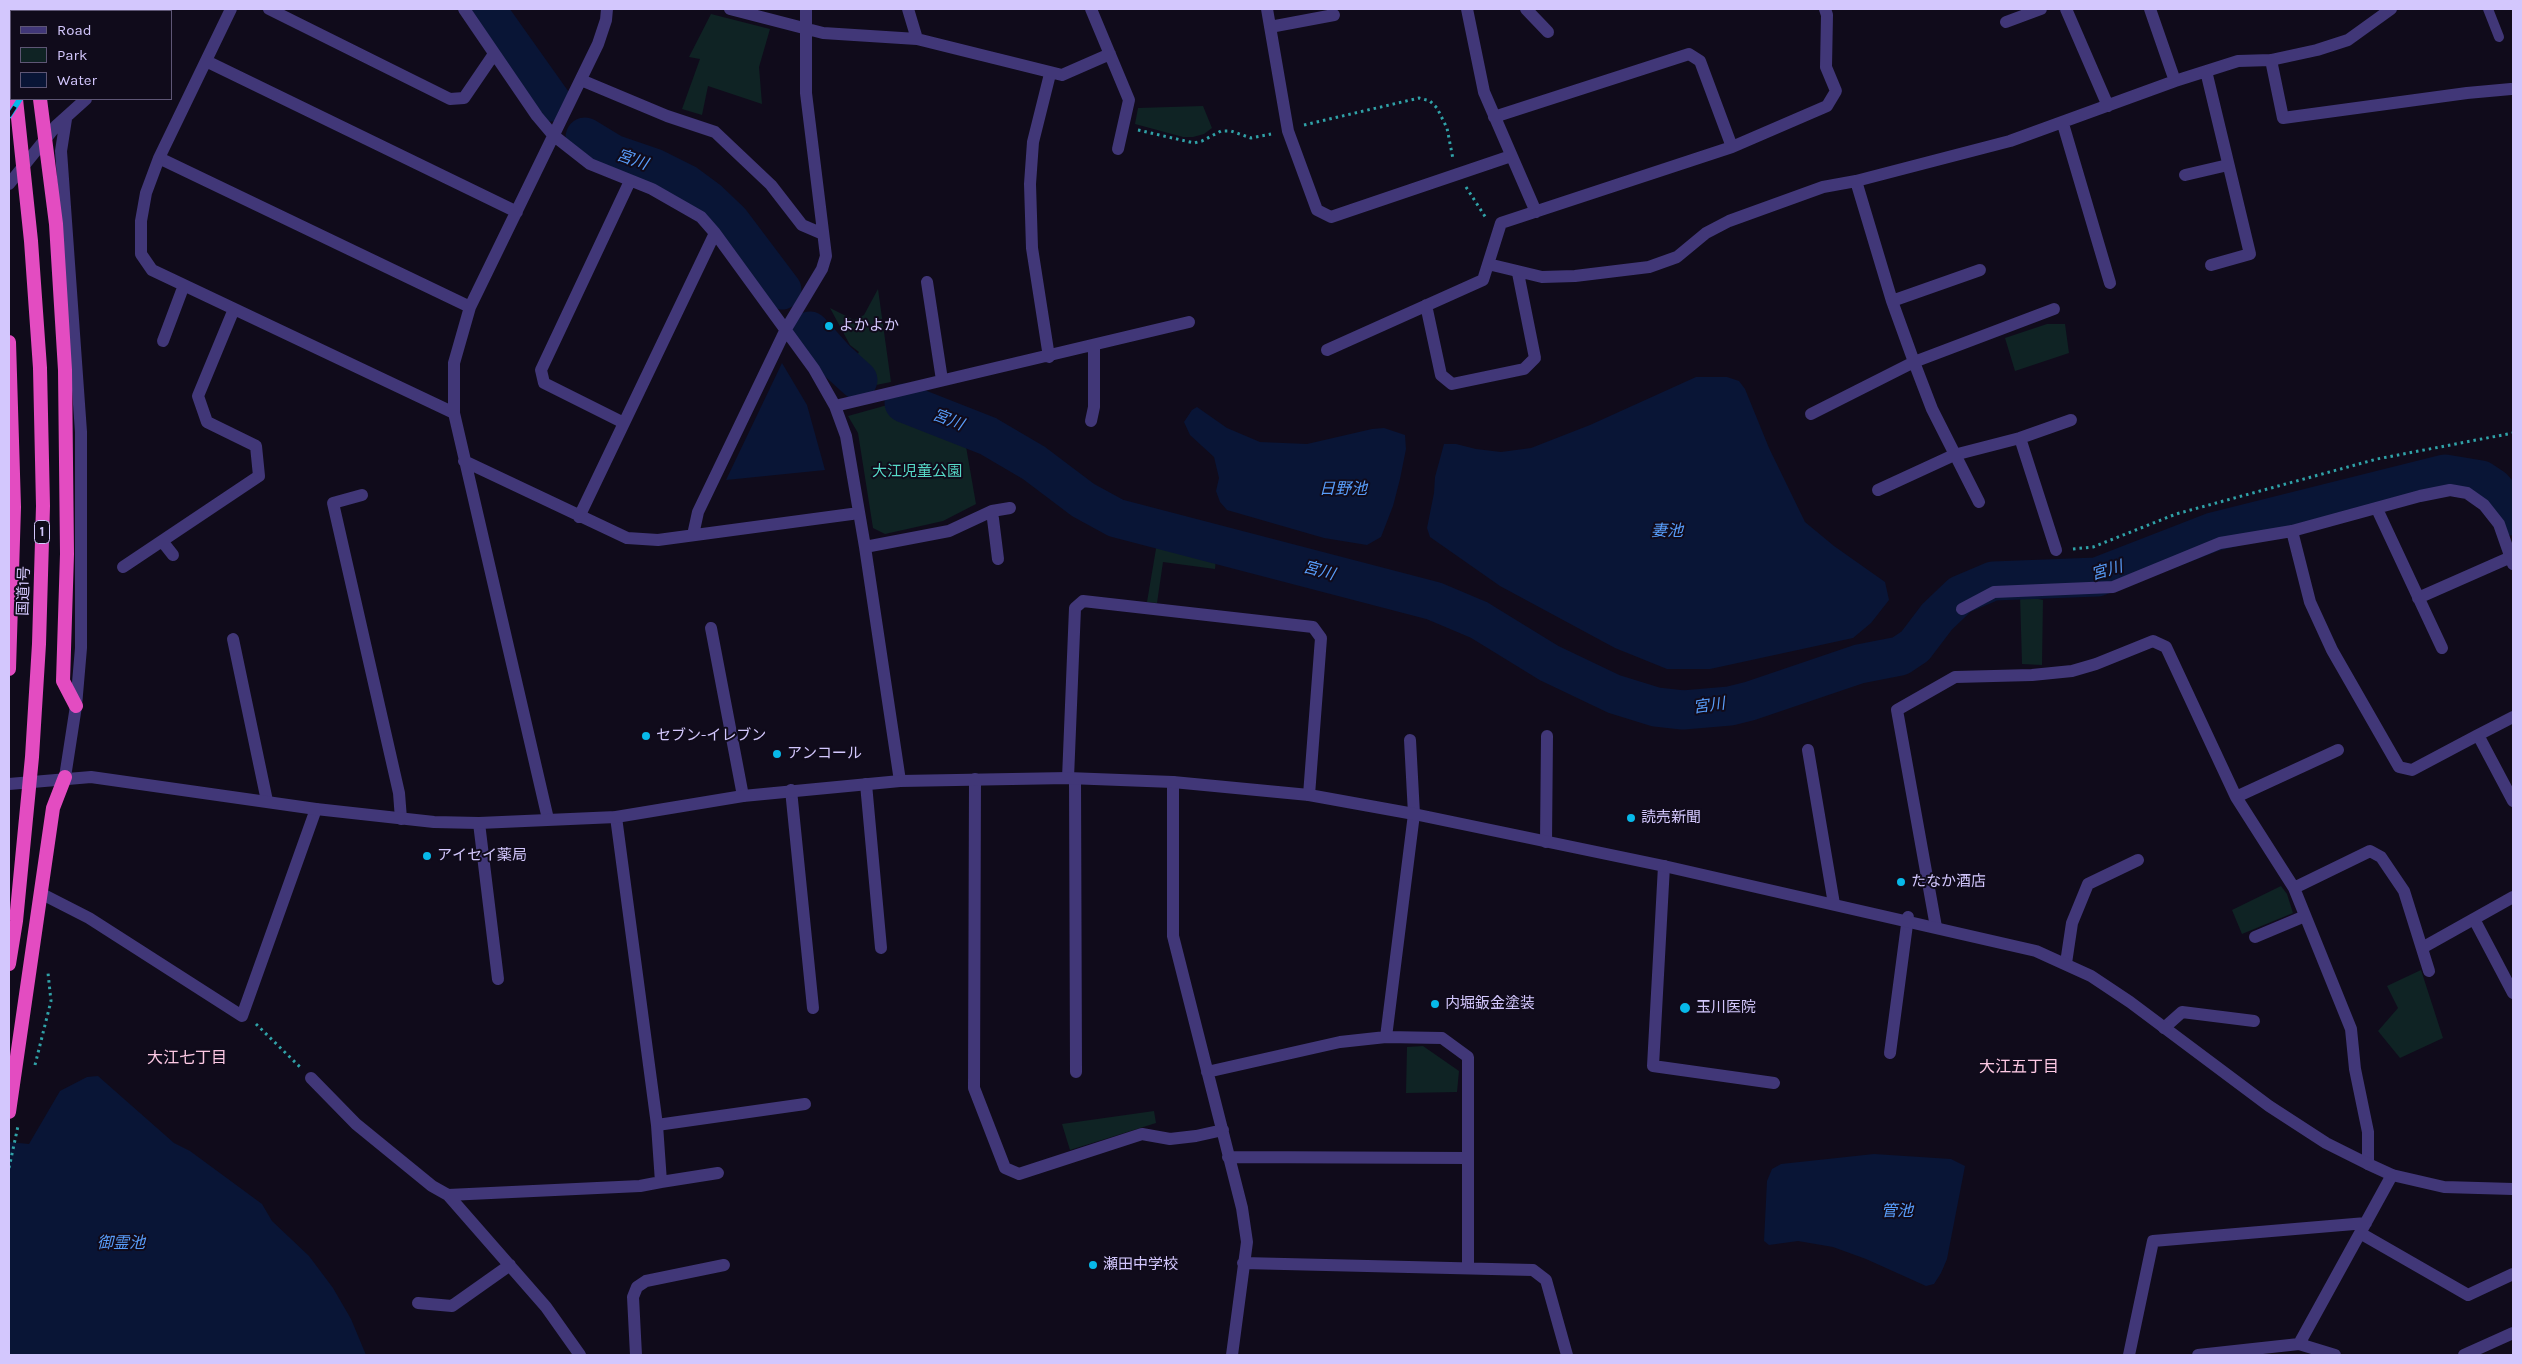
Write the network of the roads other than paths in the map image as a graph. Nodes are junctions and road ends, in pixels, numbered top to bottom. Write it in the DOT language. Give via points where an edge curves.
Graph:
graph roads {
  1 [pos="230,9"];
  2 [pos="269,9"];
  3 [pos="464,9"];
  4 [pos="607,9"];
  5 [pos="730,9"];
  6 [pos="806,9"];
  7 [pos="908,9"];
  8 [pos="1091,9"];
  9 [pos="1267,9"];
  10 [pos="1468,9"];
  11 [pos="1526,9"];
  12 [pos="1825,9"];
  13 [pos="2040,9"];
  14 [pos="2066,9"];
  15 [pos="2150,9"];
  16 [pos="2391,9"];
  17 [pos="2488,9"];
  18 [pos="1334,15"];
  19 [pos="2006,22"];
  20 [pos="1270,27"];
  21 [pos="806,29"];
  22 [pos="1548,32"];
  23 [pos="2499,37"];
  24 [pos="918,39"];
  25 [pos="494,54"];
  26 [pos="1110,54"];
  27 [pos="2271,60"];
  28 [pos="206,61"];
  29 [pos="2206,71"];
  30 [pos="1050,74"];
  31 [pos="580,80"];
  32 [pos="2175,81"];
  33 [pos="2511,89"];
  34 [pos="16,100"];
  35 [pos="40,100"];
  36 [pos="85,100"];
  37 [pos="2108,106"];
  38 [pos="1494,117"];
  39 [pos="66,120"];
  40 [pos="2063,124"];
  41 [pos="553,135"];
  42 [pos="1732,147"];
  43 [pos="1118,149"];
  44 [pos="1511,156"];
  45 [pos="159,158"];
  46 [pos="2228,165"];
  47 [pos="2184,175"];
  48 [pos="630,181"];
  49 [pos="1856,181"];
  50 [pos="9,184"];
  51 [pos="517,212"];
  52 [pos="1536,212"];
  53 [pos="715,233"];
  54 [pos="823,234"];
  55 [pos="1488,264"];
  56 [pos="2211,265"];
  57 [pos="1980,270"];
  58 [pos="1518,273"];
  59 [pos="927,282"];
  60 [pos="2110,283"];
  61 [pos="184,285"];
  62 [pos="1892,301"];
  63 [pos="1426,306"];
  64 [pos="470,307"];
  65 [pos="234,309"];
  66 [pos="2054,310"];
  67 [pos="1189,322"];
  68 [pos="786,329"];
  69 [pos="9,342"];
  70 [pos="163,342"];
  71 [pos="1094,346"];
  72 [pos="1327,350"];
  73 [pos="1049,357"];
  74 [pos="1914,362"];
  75 [pos="942,380"];
  76 [pos="835,406"];
  77 [pos="454,414"];
  78 [pos="1811,414"];
  79 [pos="1091,420"];
  80 [pos="2071,420"];
  81 [pos="624,423"];
  82 [pos="2020,438"];
  83 [pos="1954,455"];
  84 [pos="464,461"];
  85 [pos="1878,490"];
  86 [pos="362,495"];
  87 [pos="1980,502"];
  88 [pos="1010,508"];
  89 [pos="2377,508"];
  90 [pos="992,511"];
  91 [pos="859,514"];
  92 [pos="579,517"];
  93 [pos="2292,531"];
  94 [pos="694,535"];
  95 [pos="162,541"];
  96 [pos="865,546"];
  97 [pos="2056,550"];
  98 [pos="173,555"];
  99 [pos="998,559"];
  100 [pos="2512,561"];
  101 [pos="123,567"];
  102 [pos="2418,598"];
  103 [pos="1962,609"];
  104 [pos="711,628"];
  105 [pos="233,639"];
  106 [pos="2442,648"];
  107 [pos="9,670"];
  108 [pos="76,706"];
  109 [pos="2513,717"];
  110 [pos="2478,735"];
  111 [pos="1547,736"];
  112 [pos="1410,740"];
  113 [pos="1808,750"];
  114 [pos="2338,750"];
  115 [pos="65,777"];
  116 [pos="1072,778"];
  117 [pos="975,779"];
  118 [pos="900,781"];
  119 [pos="1173,782"];
  120 [pos="9,784"];
  121 [pos="866,784"];
  122 [pos="791,790"];
  123 [pos="1308,795"];
  124 [pos="742,796"];
  125 [pos="2236,797"];
  126 [pos="267,801"];
  127 [pos="2513,801"];
  128 [pos="316,809"];
  129 [pos="1414,814"];
  130 [pos="616,817"];
  131 [pos="401,819"];
  132 [pos="548,819"];
  133 [pos="479,823"];
  134 [pos="1546,842"];
  135 [pos="2138,860"];
  136 [pos="1664,866"];
  137 [pos="2294,888"];
  138 [pos="42,894"];
  139 [pos="2513,897"];
  140 [pos="1834,904"];
  141 [pos="2305,916"];
  142 [pos="1908,919"];
  143 [pos="2474,919"];
  144 [pos="1936,927"];
  145 [pos="2255,936"];
  146 [pos="880,948"];
  147 [pos="2422,948"];
  148 [pos="2066,963"];
  149 [pos="9,964"];
  150 [pos="2429,971"];
  151 [pos="498,979"];
  152 [pos="2513,993"];
  153 [pos="813,1008"];
  154 [pos="2254,1022"];
  155 [pos="2164,1028"];
  156 [pos="1386,1037"];
  157 [pos="1890,1053"];
  158 [pos="1076,1072"];
  159 [pos="1207,1072"];
  160 [pos="311,1078"];
  161 [pos="1774,1084"];
  162 [pos="805,1104"];
  163 [pos="9,1112"];
  164 [pos="657,1125"];
  165 [pos="1223,1130"];
  166 [pos="1228,1156"];
  167 [pos="1468,1158"];
  168 [pos="2368,1164"];
  169 [pos="718,1173"];
  170 [pos="2392,1175"];
  171 [pos="661,1182"];
  172 [pos="2513,1188"];
  173 [pos="448,1195"];
  174 [pos="2363,1228"];
  175 [pos="1244,1263"];
  176 [pos="510,1265"];
  177 [pos="724,1265"];
  178 [pos="1468,1268"];
  179 [pos="2513,1274"];
  180 [pos="418,1303"];
  181 [pos="2513,1333"];
  182 [pos="2299,1344"];
  183 [pos="580,1355"];
  184 [pos="636,1355"];
  185 [pos="1232,1355"];
  186 [pos="1568,1355"];
  187 [pos="2129,1355"];
  188 [pos="2198,1355"];
  189 [pos="2335,1355"];
  190 [pos="2464,1355"];
  1 -- 28 [label="street"];
  2 -- 25 [label="street" via="450,99 464,98"];
  3 -- 25 [label="street"];
  4 -- 31 [label="street" via="598,44"];
  5 -- 21 [label="street"];
  6 -- 21 [label="street"];
  7 -- 24 [label="street"];
  8 -- 26 [label="street"];
  9 -- 20 [label="street"];
  10 -- 38 [label="street" via="1484,92"];
  11 -- 22 [label="street"];
  12 -- 42 [label="street" via="1826,68 1836,91 1827,106"];
  13 -- 19 [label="street"];
  14 -- 37 [label="street"];
  15 -- 32 [label="street"];
  16 -- 27 [label="street" via="2348,40"];
  17 -- 23 [label="lane"];
  18 -- 20 [label="street"];
  20 -- 44 [label="street" via="1288,131 1317,210 1331,217"];
  21 -- 24 [label="street"];
  21 -- 54 [label="street" via="806,93"];
  24 -- 30 [label="street"];
  25 -- 41 [label="street"];
  26 -- 30 [label="street" via="1062,75"];
  26 -- 43 [label="street" via="1129,100"];
  27 -- 29 [label="street" via="2238,61"];
  27 -- 33 [label="street" via="2283,118"];
  28 -- 45 [label="street"];
  28 -- 51 [label="street"];
  29 -- 32 [label="street"];
  29 -- 46 [label="street"];
  30 -- 73 [label="street" via="1033,142 1030,184 1032,248"];
  31 -- 41 [label="street"];
  31 -- 54 [label="street" via="715,132 771,186 802,225"];
  32 -- 37 [label="street"];
  34 -- 149 [label="highway, 国道1号 / 1" via="39,358 43,506 32,757"];
  35 -- 108 [label="highway" via="56,224 65,370 67,554 62,682"];
  36 -- 39 [label="street"];
  37 -- 40 [label="street"];
  38 -- 42 [label="street" via="1689,54 1700,61"];
  38 -- 44 [label="street"];
  39 -- 50 [label="street" via="56,126"];
  39 -- 108 [label="street" via="61,151 81,432 81,648"];
  40 -- 49 [label="street"];
  40 -- 60 [label="street"];
  41 -- 48 [label="street" via="590,164"];
  41 -- 51 [label="street"];
  42 -- 52 [label="street"];
  44 -- 52 [label="street"];
  45 -- 61 [label="street" via="146,193 141,221 141,254 152,270"];
  45 -- 64 [label="street"];
  46 -- 47 [label="street"];
  46 -- 56 [label="street" via="2250,254"];
  48 -- 53 [label="street" via="652,189 701,217"];
  48 -- 81 [label="street" via="541,370 544,383"];
  49 -- 58 [label="street" via="1824,187 1729,221 1706,233 1677,257 1649,267 1575,276 1542,277"];
  49 -- 62 [label="street"];
  51 -- 64 [label="street"];
  52 -- 55 [label="street" via="1501,223"];
  53 -- 68 [label="street"];
  53 -- 81 [label="street"];
  54 -- 68 [label="street" via="826,256 822,269"];
  55 -- 58 [label="street"];
  55 -- 63 [label="street" via="1483,280"];
  57 -- 62 [label="street"];
  58 -- 63 [label="street" via="1535,358 1524,369 1452,384 1441,375"];
  59 -- 75 [label="street"];
  61 -- 65 [label="street"];
  61 -- 70 [label="street"];
  62 -- 74 [label="street"];
  63 -- 72 [label="street"];
  64 -- 77 [label="street" via="454,362"];
  65 -- 77 [label="street"];
  65 -- 95 [label="street" via="198,396 207,422 256,446 259,476"];
  66 -- 74 [label="street"];
  67 -- 71 [label="street"];
  68 -- 76 [label="street"];
  68 -- 94 [label="street" via="698,512"];
  69 -- 107 [label="highway, 国道1号 / 1" via="14,507"];
  71 -- 73 [label="street"];
  71 -- 79 [label="street"];
  73 -- 75 [label="street"];
  74 -- 78 [label="street"];
  74 -- 83 [label="street"];
  75 -- 76 [label="street"];
  76 -- 91 [label="street" via="846,436"];
  77 -- 84 [label="street"];
  80 -- 82 [label="street"];
  81 -- 92 [label="street"];
  82 -- 83 [label="street"];
  82 -- 97 [label="street"];
  83 -- 85 [label="street"];
  83 -- 87 [label="street"];
  84 -- 92 [label="street"];
  84 -- 132 [label="street"];
  86 -- 131 [label="street" via="333,503 399,793"];
  88 -- 90 [label="street"];
  89 -- 93 [label="street"];
  89 -- 100 [label="street" via="2450,490 2467,493 2484,505 2499,524"];
  89 -- 102 [label="street"];
  90 -- 96 [label="street" via="949,531"];
  90 -- 99 [label="street"];
  91 -- 94 [label="street"];
  91 -- 96 [label="street"];
  92 -- 94 [label="street" via="626,538 658,540"];
  93 -- 103 [label="street" via="2220,543 2113,587 1994,592"];
  93 -- 110 [label="street" via="2310,602 2332,650 2399,767 2412,770"];
  95 -- 98 [label="street"];
  95 -- 101 [label="street"];
  96 -- 118 [label="street"];
  100 -- 102 [label="street"];
  102 -- 106 [label="street"];
  104 -- 124 [label="street"];
  105 -- 126 [label="street"];
  108 -- 115 [label="street"];
  109 -- 110 [label="street"];
  110 -- 127 [label="street"];
  111 -- 134 [label="street"];
  112 -- 129 [label="street"];
  113 -- 140 [label="street"];
  114 -- 125 [label="street"];
  115 -- 120 [label="street"];
  115 -- 126 [label="street" via="90,777"];
  115 -- 138 [label="highway" via="53,808"];
  116 -- 117 [label="street"];
  116 -- 119 [label="street"];
  116 -- 123 [label="street" via="1075,608 1083,601 1313,627 1321,638"];
  116 -- 158 [label="street"];
  117 -- 118 [label="street"];
  117 -- 165 [label="street" via="974,1088 1005,1168 1019,1174 1142,1134 1170,1138"];
  118 -- 121 [label="street"];
  119 -- 123 [label="street"];
  119 -- 159 [label="street" via="1173,936"];
  121 -- 122 [label="street"];
  121 -- 146 [label="street"];
  122 -- 124 [label="street"];
  122 -- 153 [label="street"];
  123 -- 129 [label="street"];
  124 -- 130 [label="street"];
  125 -- 137 [label="street"];
  125 -- 144 [label="street" via="2166,647 2153,641 2072,671 1955,677 1897,710"];
  126 -- 128 [label="street"];
  128 -- 131 [label="street"];
  128 -- 138 [label="street" via="242,1016 89,918"];
  129 -- 134 [label="street"];
  129 -- 156 [label="street"];
  130 -- 132 [label="street"];
  130 -- 164 [label="street"];
  131 -- 133 [label="street"];
  132 -- 133 [label="street"];
  133 -- 151 [label="street"];
  134 -- 136 [label="street"];
  135 -- 148 [label="street" via="2088,884 2072,923"];
  136 -- 140 [label="street"];
  136 -- 161 [label="street" via="1653,1066"];
  137 -- 141 [label="street"];
  137 -- 147 [label="street" via="2370,852 2381,858 2404,891"];
  138 -- 163 [label="highway"];
  139 -- 143 [label="street"];
  140 -- 142 [label="street"];
  141 -- 145 [label="street"];
  141 -- 168 [label="street" via="2351,1029 2355,1069 2368,1132"];
  142 -- 144 [label="street"];
  142 -- 157 [label="street"];
  143 -- 147 [label="street"];
  143 -- 152 [label="street"];
  144 -- 148 [label="street" via="2036,951"];
  147 -- 150 [label="street"];
  148 -- 155 [label="street" via="2091,976"];
  154 -- 155 [label="street" via="2182,1012"];
  155 -- 168 [label="street" via="2268,1106 2326,1143"];
  156 -- 159 [label="street" via="1340,1042"];
  156 -- 167 [label="street" via="1442,1038 1468,1057"];
  159 -- 165 [label="street"];
  160 -- 173 [label="street" via="356,1124 432,1186"];
  162 -- 164 [label="street"];
  164 -- 171 [label="street"];
  165 -- 166 [label="street"];
  166 -- 167 [label="street"];
  166 -- 175 [label="street" via="1247,1242"];
  167 -- 178 [label="street"];
  168 -- 170 [label="street"];
  169 -- 171 [label="street"];
  170 -- 172 [label="street" via="2444,1187"];
  170 -- 174 [label="street"];
  171 -- 173 [label="street" via="640,1186"];
  173 -- 176 [label="street"];
  174 -- 179 [label="street" via="2468,1295"];
  174 -- 182 [label="street"];
  174 -- 187 [label="street" via="2153,1241"];
  175 -- 178 [label="street"];
  175 -- 185 [label="street"];
  176 -- 180 [label="street" via="452,1306"];
  176 -- 183 [label="street" via="546,1307"];
  177 -- 184 [label="street" via="646,1281 637,1287 633,1297"];
  178 -- 186 [label="street" via="1533,1270 1546,1280"];
  181 -- 190 [label="street"];
  182 -- 188 [label="street"];
  182 -- 189 [label="street"];
}
